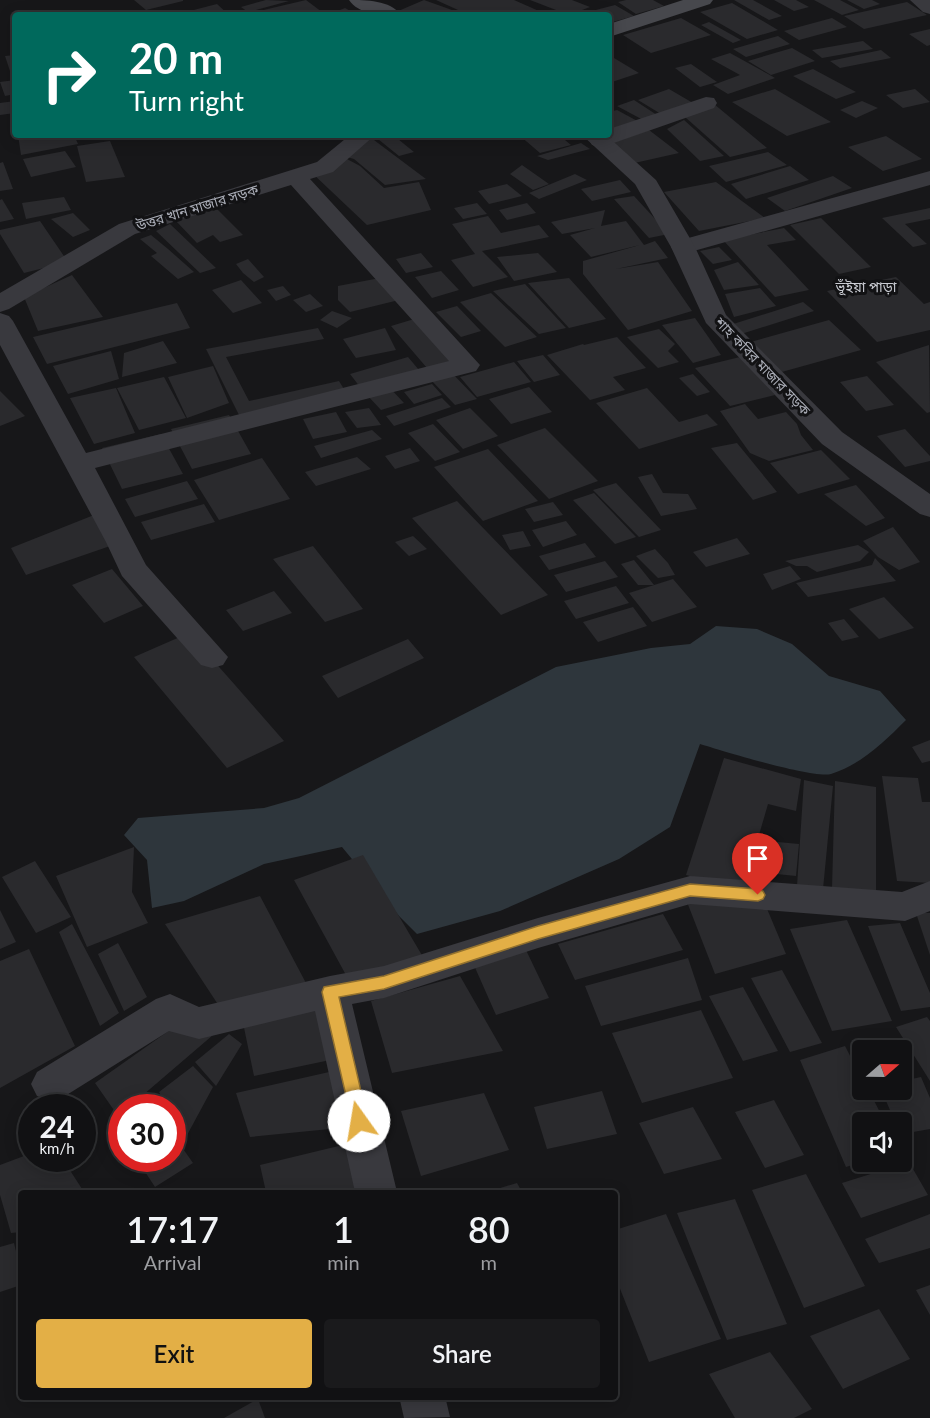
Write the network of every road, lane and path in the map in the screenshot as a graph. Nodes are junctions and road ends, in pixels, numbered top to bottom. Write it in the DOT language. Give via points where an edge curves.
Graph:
graph roads {
  1 [pos="359,0"];
  2 [pos="703,0"];
  3 [pos="920,0"];
  4 [pos="930,8"];
  5 [pos="385,12"];
  6 [pos="612,30"];
  7 [pos="706,103"];
  8 [pos="612,133"];
  9 [pos="360,138"];
  10 [pos="596,138"];
  11 [pos="295,176"];
  12 [pos="930,178"];
  13 [pos="683,247"];
  14 [pos="0,304"];
  15 [pos="0,321"];
  16 [pos="77,464"];
  17 [pos="930,508"];
  18 [pos="212,657"];
  19 [pos="930,895"];
  20 [pos="330,992"];
  21 [pos="51,1084"];
  22 [pos="376,1190"];
  1 -- 5 [label="main road"];
  2 -- 6 [label="main road"];
  3 -- 4 [label="street"];
  7 -- 8 [label="street"];
  9 -- 11 [label="street, উত্তর খান মাজার সড়ক" via="325,167"];
  10 -- 13 [label="street, শাহ কবির মাজার সড়ক" via="644,180"];
  11 -- 14 [label="street, উত্তর খান মাজার সড়ক" via="127,229"];
  11 -- 16 [label="street" via="467,365"];
  12 -- 13 [label="street"];
  13 -- 17 [label="street, শাহ কবির মাজার সড়ক" via="715,318 832,438"];
  15 -- 16 [label="street"];
  16 -- 18 [label="street" via="133,569"];
  19 -- 20 [label="street" via="905,907 690,890 384,982"];
  20 -- 21 [label="street" via="199,1023 184,1020 170,1010"];
  20 -- 22 [label="street"];
}
